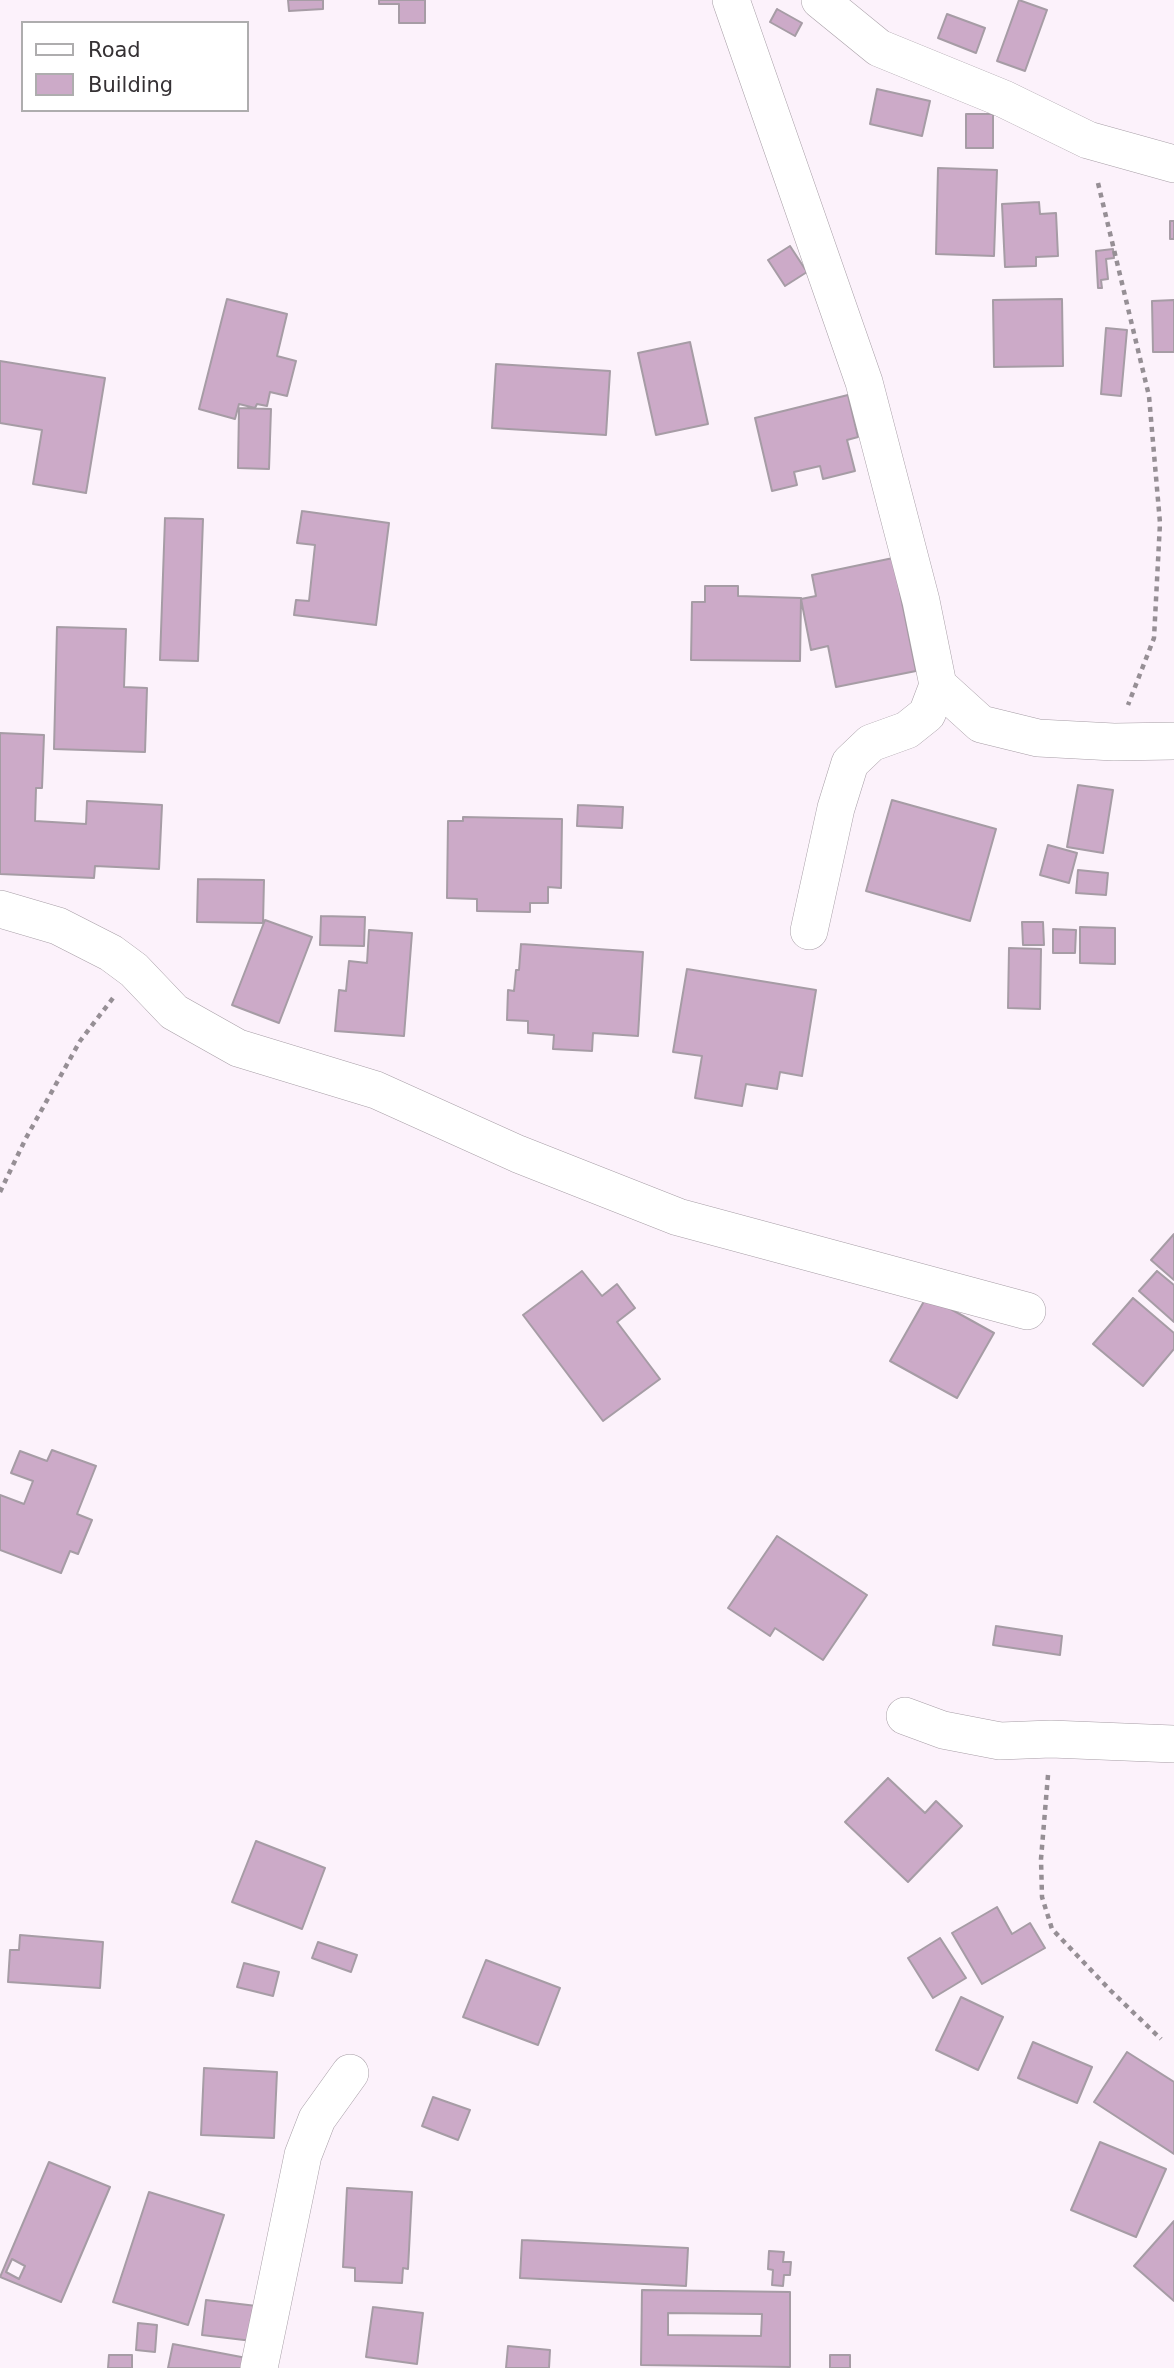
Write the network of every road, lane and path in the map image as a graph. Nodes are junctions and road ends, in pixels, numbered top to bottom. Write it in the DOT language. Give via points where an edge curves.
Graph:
graph roads {
  1 [pos="731,0"];
  2 [pos="820,0"];
  3 [pos="1088,140"];
  4 [pos="1174,164"];
  5 [pos="938,685"];
  6 [pos="1174,741"];
  7 [pos="1114,742"];
  8 [pos="0,909"];
  9 [pos="809,931"];
  10 [pos="134,970"];
  11 [pos="0,1192"];
  12 [pos="1027,1311"];
  13 [pos="905,1716"];
  14 [pos="1051,1739"];
  15 [pos="1174,1744"];
  16 [pos="1161,2039"];
  17 [pos="350,2073"];
  18 [pos="260,2368"];
  1 -- 5 [label="street" via="864,382"];
  2 -- 3 [label="street" via="879,48 1004,99"];
  3 -- 4 [label="street"];
  3 -- 7 [label="path" via="1149,396 1160,523 1154,638"];
  5 -- 7 [label="street" via="981,724 1038,738"];
  5 -- 9 [label="street" via="926,714 907,730 871,743 850,763"];
  6 -- 7 [label="street"];
  8 -- 10 [label="street" via="58,926"];
  10 -- 11 [label="path" via="80,1041"];
  10 -- 12 [label="street" via="174,1012 238,1048 376,1090 518,1154 678,1217"];
  13 -- 14 [label="street" via="943,1730 1000,1741"];
  14 -- 15 [label="street"];
  14 -- 16 [label="path" via="1041,1859 1042,1897 1052,1929"];
  17 -- 18 [label="street" via="317,2119 303,2155"];
}
